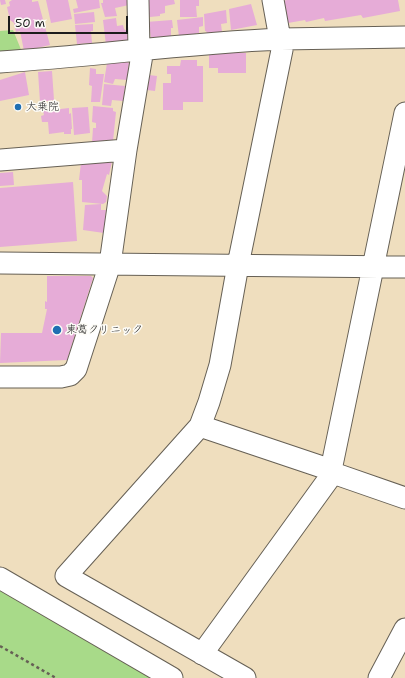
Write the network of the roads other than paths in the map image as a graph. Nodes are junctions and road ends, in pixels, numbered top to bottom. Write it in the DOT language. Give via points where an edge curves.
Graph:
graph roads {
  1 [pos="138,0"];
  2 [pos="273,0"];
  3 [pos="405,37"];
  4 [pos="281,39"];
  5 [pos="141,50"];
  6 [pos="0,62"];
  7 [pos="405,113"];
  8 [pos="126,150"];
  9 [pos="0,160"];
  10 [pos="0,263"];
  11 [pos="110,264"];
  12 [pos="238,265"];
  13 [pos="373,267"];
  14 [pos="405,267"];
  15 [pos="0,377"];
  16 [pos="200,426"];
  17 [pos="332,471"];
  18 [pos="405,498"];
  19 [pos="0,578"];
  20 [pos="405,629"];
  21 [pos="202,654"];
  22 [pos="172,678"];
  23 [pos="245,678"];
  24 [pos="379,678"];
  1 -- 5 [label="street"];
  2 -- 4 [label="street"];
  3 -- 4 [label="street"];
  4 -- 5 [label="street"];
  4 -- 12 [label="street" via="282,50"];
  5 -- 6 [label="street"];
  5 -- 8 [label="street"];
  7 -- 13 [label="street"];
  8 -- 9 [label="street"];
  8 -- 11 [label="street"];
  10 -- 11 [label="street"];
  11 -- 12 [label="street"];
  11 -- 15 [label="street" via="76,369 70,375 61,377"];
  12 -- 13 [label="street"];
  12 -- 16 [label="street" via="220,366"];
  13 -- 14 [label="street"];
  13 -- 17 [label="street"];
  16 -- 17 [label="street"];
  16 -- 21 [label="street" via="66,576"];
  17 -- 18 [label="street"];
  17 -- 21 [label="street"];
  19 -- 22 [label="street"];
  20 -- 24 [label="street"];
  21 -- 23 [label="street"];
}
